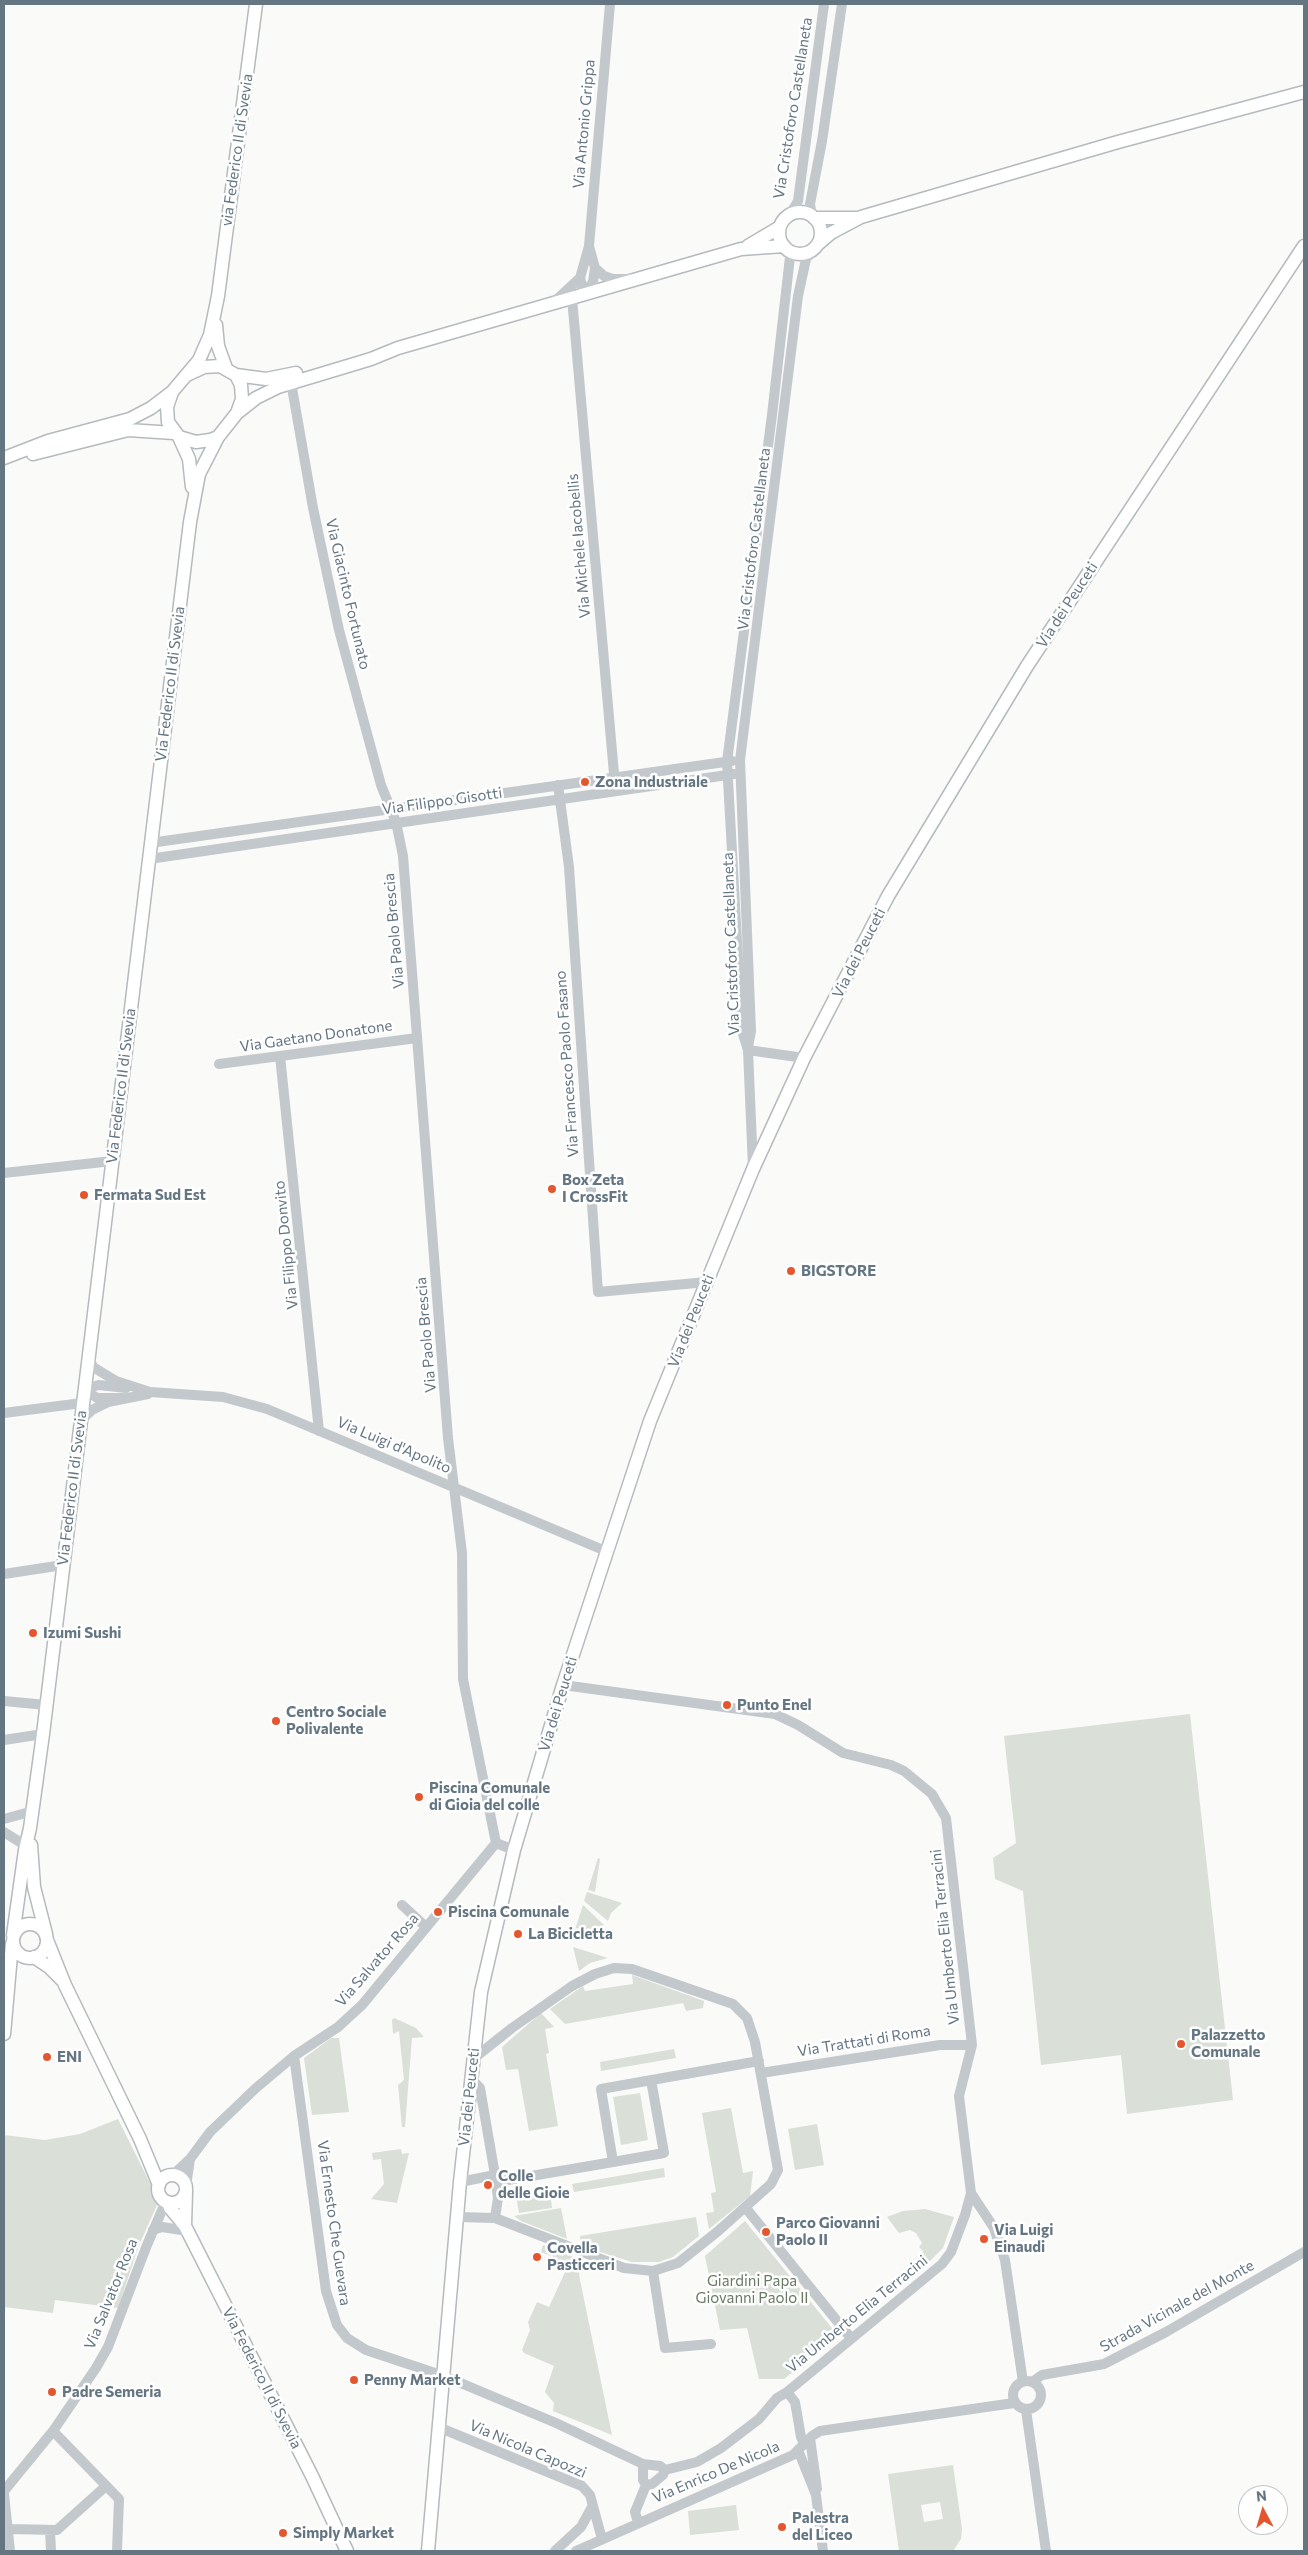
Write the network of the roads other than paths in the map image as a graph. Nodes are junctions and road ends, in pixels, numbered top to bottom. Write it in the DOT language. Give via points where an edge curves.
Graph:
graph roads {
  1 [pos="256,4"];
  2 [pos="610,4"];
  3 [pos="824,4"];
  4 [pos="842,4"];
  5 [pos="1301,92"];
  6 [pos="788,216"];
  7 [pos="813,217"];
  8 [pos="861,217"];
  9 [pos="780,227"];
  10 [pos="589,246"];
  11 [pos="816,246"];
  12 [pos="1304,246"];
  13 [pos="786,248"];
  14 [pos="742,249"];
  15 [pos="595,268"];
  16 [pos="580,278"];
  17 [pos="637,279"];
  18 [pos="218,296"];
  19 [pos="578,296"];
  20 [pos="551,304"];
  21 [pos="398,348"];
  22 [pos="231,372"];
  23 [pos="189,374"];
  24 [pos="291,382"];
  25 [pos="172,392"];
  26 [pos="237,413"];
  27 [pos="176,435"];
  28 [pos="218,437"];
  29 [pos="4,459"];
  30 [pos="190,522"];
  31 [pos="740,760"];
  32 [pos="727,762"];
  33 [pos="740,773"];
  34 [pos="728,775"];
  35 [pos="614,778"];
  36 [pos="558,785"];
  37 [pos="615,791"];
  38 [pos="560,799"];
  39 [pos="390,809"];
  40 [pos="396,822"];
  41 [pos="150,843"];
  42 [pos="149,859"];
  43 [pos="417,1038"];
  44 [pos="748,1050"];
  45 [pos="280,1056"];
  46 [pos="804,1058"];
  47 [pos="220,1064"];
  48 [pos="112,1161"];
  49 [pos="753,1169"];
  50 [pos="4,1174"];
  51 [pos="707,1282"];
  52 [pos="88,1355"];
  53 [pos="132,1387"];
  54 [pos="84,1389"];
  55 [pos="161,1393"];
  56 [pos="124,1398"];
  57 [pos="82,1403"];
  58 [pos="4,1414"];
  59 [pos="80,1421"];
  60 [pos="319,1431"];
  61 [pos="454,1487"];
  62 [pos="608,1552"];
  63 [pos="63,1565"];
  64 [pos="4,1574"];
  65 [pos="563,1685"];
  66 [pos="4,1701"];
  67 [pos="46,1705"];
  68 [pos="42,1734"];
  69 [pos="4,1740"];
  70 [pos="33,1811"];
  71 [pos="4,1819"];
  72 [pos="30,1828"];
  73 [pos="4,1832"];
  74 [pos="496,1844"];
  75 [pos="26,1846"];
  76 [pos="514,1850"];
  77 [pos="402,1905"];
  78 [pos="426,1927"];
  79 [pos="47,1937"];
  80 [pos="12,1939"];
  81 [pos="32,1958"];
  82 [pos="11,1974"];
  83 [pos="65,1984"];
  84 [pos="5,2014"];
  85 [pos="4,2034"];
  86 [pos="972,2044"];
  87 [pos="294,2056"];
  88 [pos="473,2059"];
  89 [pos="759,2061"];
  90 [pos="761,2073"];
  91 [pos="471,2078"];
  92 [pos="651,2080"];
  93 [pos="149,2157"];
  94 [pos="190,2159"];
  95 [pos="613,2162"];
  96 [pos="171,2175"];
  97 [pos="496,2179"];
  98 [pos="460,2182"];
  99 [pos="159,2185"];
  100 [pos="186,2188"];
  101 [pos="971,2193"];
  102 [pos="167,2202"];
  103 [pos="745,2208"];
  104 [pos="457,2217"];
  105 [pos="495,2218"];
  106 [pos="186,2228"];
  107 [pos="153,2230"];
  108 [pos="1304,2252"];
  109 [pos="653,2271"];
  110 [pos="850,2337"];
  111 [pos="711,2344"];
  112 [pos="444,2376"];
  113 [pos="1028,2382"];
  114 [pos="787,2392"];
  115 [pos="1014,2403"];
  116 [pos="1026,2410"];
  117 [pos="438,2427"];
  118 [pos="52,2431"];
  119 [pos="804,2444"];
  120 [pos="642,2464"];
  121 [pos="665,2470"];
  122 [pos="646,2485"];
  123 [pos="106,2486"];
  124 [pos="4,2492"];
  125 [pos="816,2495"];
  126 [pos="592,2507"];
  127 [pos="638,2522"];
  128 [pos="429,2526"];
  129 [pos="8,2529"];
  130 [pos="50,2530"];
  131 [pos="338,2532"];
  132 [pos="602,2539"];
  133 [pos="10,2551"];
  134 [pos="51,2551"];
  135 [pos="117,2551"];
  136 [pos="347,2551"];
  137 [pos="352,2551"];
  138 [pos="419,2551"];
  139 [pos="428,2551"];
  140 [pos="555,2551"];
  141 [pos="576,2551"];
  142 [pos="823,2551"];
  143 [pos="1046,2551"];
  1 -- 18 [label="main road, via Federico II di Svevia"];
  2 -- 10 [label="street, Via Antonio Grippa"];
  3 -- 6 [label="street, Via Cristoforo Castellaneta" via="798,201"];
  4 -- 7 [label="street" via="810,204"];
  5 -- 8 [label="main road"];
  6 -- 7 [label="main road" via="802,213"];
  6 -- 9 [label="main road"];
  7 -- 8 [label="main road"];
  7 -- 11 [label="main road" via="821,231"];
  8 -- 11 [label="main road" via="831,233"];
  9 -- 13 [label="main road" via="780,240"];
  9 -- 14 [label="main road"];
  10 -- 15 [label="street"];
  10 -- 16 [label="street"];
  11 -- 13 [label="main road" via="801,254"];
  11 -- 31 [label="street, Via Cristoforo Castellaneta" via="806,259 798,296"];
  12 -- 46 [label="main road, Via dei Peuceti" via="1027,666 888,896"];
  13 -- 14 [label="main road"];
  13 -- 32 [label="street, Via Cristoforo Castellaneta" via="790,257 772,415"];
  14 -- 17 [label="main road"];
  15 -- 17 [label="street" via="614,279"];
  15 -- 19 [label="street" via="593,282"];
  16 -- 19 [label="street, Via Michele Iacobellis"];
  16 -- 20 [label="street"];
  17 -- 19 [label="main road"];
  18 -- 22 [label="main road" via="216,336"];
  18 -- 23 [label="main road" via="207,344"];
  19 -- 20 [label="main road"];
  19 -- 35 [label="street, Via Michele Iacobellis"];
  20 -- 21 [label="main road"];
  21 -- 22 [label="main road" via="274,378"];
  21 -- 24 [label="main road"];
  22 -- 23 [label="main road" via="215,366"];
  22 -- 26 [label="main road" via="242,391"];
  23 -- 25 [label="main road"];
  24 -- 26 [label="main road" via="264,393"];
  24 -- 39 [label="street, Via Giacinto Fortunato" via="339,630 374,763"];
  25 -- 27 [label="main road" via="167,417"];
  25 -- 29 [label="main road" via="130,419 48,441"];
  26 -- 28 [label="main road"];
  27 -- 28 [label="main road" via="196,442"];
  27 -- 29 [label="main road" via="128,430"];
  27 -- 30 [label="main road" via="192,472"];
  28 -- 30 [label="main road" via="199,474"];
  30 -- 41 [label="main road, Via Federico II di Svevia"];
  31 -- 32 [label="street, Via Filippo Gisotti"];
  31 -- 33 [label="street, Via Cristoforo Castellaneta"];
  32 -- 34 [label="street, Via Cristoforo Castellaneta"];
  32 -- 35 [label="street, Via Filippo Gisotti"];
  33 -- 34 [label="street, Via Filippo Gisotti"];
  33 -- 44 [label="street, Via Cristoforo Castellaneta" via="751,1031"];
  34 -- 37 [label="street, Via Filippo Gisotti"];
  34 -- 44 [label="street, Via Cristoforo Castellaneta" via="742,1031"];
  35 -- 36 [label="street, Via Filippo Gisotti"];
  35 -- 37 [label="street, Via Michele Iacobellis"];
  36 -- 38 [label="street, Via Francesco Paolo Fasano"];
  36 -- 39 [label="street, Via Filippo Gisotti"];
  37 -- 38 [label="street, Via Filippo Gisotti"];
  38 -- 40 [label="street, Via Filippo Gisotti"];
  38 -- 51 [label="street, Via Francesco Paolo Fasano" via="569,867 598,1292"];
  39 -- 40 [label="street, Via Giacinto Fortunato"];
  39 -- 41 [label="street, Via Filippo Gisotti"];
  40 -- 42 [label="street, Via Filippo Gisotti"];
  40 -- 43 [label="street, Via Paolo Brescia" via="403,856"];
  41 -- 42 [label="main road, Via Federico II di Svevia"];
  42 -- 48 [label="main road, Via Federico II di Svevia"];
  43 -- 45 [label="street, Via Gaetano Donatone"];
  43 -- 61 [label="street, Via Paolo Brescia"];
  44 -- 46 [label="street"];
  44 -- 49 [label="street"];
  45 -- 47 [label="street, Via Gaetano Donatone"];
  45 -- 60 [label="street, Via Filippo Donvito"];
  46 -- 49 [label="main road, Via dei Peuceti"];
  48 -- 50 [label="street"];
  48 -- 52 [label="main road, Via Federico II di Svevia"];
  49 -- 51 [label="main road, Via dei Peuceti"];
  51 -- 62 [label="main road, Via dei Peuceti" via="650,1420"];
  52 -- 53 [label="street, Via Luigi d'Apolito" via="98,1372"];
  52 -- 54 [label="main road, Via Federico II di Svevia"];
  53 -- 54 [label="street" via="99,1385"];
  53 -- 55 [label="street, Via Luigi d'Apolito"];
  54 -- 56 [label="street" via="97,1398"];
  54 -- 57 [label="main road, Via Federico II di Svevia"];
  55 -- 56 [label="street, Via Luigi d'Apolito"];
  55 -- 60 [label="street, Via Luigi d'Apolito" via="235,1400 267,1409"];
  56 -- 59 [label="street, Via Luigi d'Apolito" via="92,1410"];
  57 -- 58 [label="street"];
  57 -- 59 [label="main road, Via Federico II di Svevia"];
  59 -- 63 [label="main road, Via Federico II di Svevia"];
  60 -- 61 [label="street, Via Luigi d'Apolito"];
  61 -- 62 [label="street, Via Luigi d'Apolito"];
  61 -- 74 [label="street, Via Paolo Brescia" via="462,1553 463,1679"];
  62 -- 65 [label="main road, Via dei Peuceti"];
  63 -- 64 [label="street"];
  63 -- 67 [label="main road, Via Federico II di Svevia"];
  65 -- 76 [label="main road, Via dei Peuceti"];
  65 -- 86 [label="street, Via Umberto Elia Terracini" via="775,1714 843,1753 891,1765 921,1782 939,1805 949,1831"];
  66 -- 67 [label="street"];
  67 -- 68 [label="main road, Via Federico II di Svevia"];
  68 -- 69 [label="street"];
  68 -- 70 [label="main road, Via Federico II di Svevia"];
  70 -- 71 [label="street"];
  70 -- 72 [label="main road, Via Federico II di Svevia"];
  72 -- 75 [label="main road, Via Federico II di Svevia"];
  72 -- 79 [label="main road, Via Federico II di Svevia" via="34,1887"];
  73 -- 75 [label="street"];
  74 -- 76 [label="street"];
  74 -- 78 [label="street, Via Salvator Rosa"];
  75 -- 80 [label="main road, Via Federico II di Svevia"];
  76 -- 88 [label="main road, Via dei Peuceti" via="483,1983"];
  77 -- 78 [label="street"];
  78 -- 87 [label="street, Via Salvator Rosa" via="362,2004 338,2027"];
  79 -- 80 [label="main road" via="42,1928 28,1924 16,1928"];
  79 -- 81 [label="main road" via="45,1950"];
  79 -- 83 [label="main road, Via Federico II di Svevia"];
  80 -- 81 [label="main road" via="19,1955"];
  80 -- 82 [label="main road, Via Federico II di Svevia"];
  81 -- 82 [label="main road"];
  81 -- 83 [label="main road, Via Federico II di Svevia" via="49,1968"];
  82 -- 84 [label="main road, Via Federico II di Svevia"];
  83 -- 93 [label="main road, Via Federico II di Svevia"];
  84 -- 85 [label="main road, Via Federico II di Svevia"];
  86 -- 90 [label="street, Via Trattati di Roma" via="940,2045"];
  86 -- 101 [label="street, Via Umberto Elia Terracini" via="959,2096"];
  87 -- 94 [label="street, Via Salvator Rosa" via="210,2132"];
  87 -- 112 [label="street, Via Ernesto Che Guevara" via="326,2291 337,2325 361,2348"];
  88 -- 89 [label="street" via="572,1986 595,1974 621,1967 733,2004 751,2026"];
  88 -- 91 [label="main road, Via dei Peuceti"];
  89 -- 90 [label="street"];
  89 -- 92 [label="street"];
  90 -- 103 [label="street" via="778,2170 771,2184"];
  91 -- 97 [label="street" via="480,2088"];
  91 -- 98 [label="main road, Via dei Peuceti"];
  92 -- 95 [label="street" via="601,2089"];
  92 -- 95 [label="street" via="664,2154"];
  93 -- 96 [label="main road"];
  93 -- 99 [label="main road, Via Federico II di Svevia"];
  94 -- 96 [label="street, Via Salvator Rosa"];
  94 -- 100 [label="street"];
  95 -- 97 [label="street"];
  96 -- 99 [label="main road" via="163,2178"];
  96 -- 100 [label="main road" via="181,2178"];
  97 -- 98 [label="street"];
  97 -- 105 [label="street"];
  98 -- 104 [label="main road, Via dei Peuceti"];
  99 -- 102 [label="main road" via="160,2196"];
  100 -- 102 [label="main road" via="181,2199"];
  100 -- 106 [label="main road"];
  101 -- 110 [label="street, Via Umberto Elia Terracini" via="951,2252 942,2264"];
  101 -- 113 [label="street" via="994,2228 1006,2260"];
  102 -- 106 [label="main road, Via Federico II di Svevia"];
  102 -- 107 [label="street, Via Salvator Rosa"];
  103 -- 109 [label="street" via="678,2263"];
  103 -- 110 [label="street"];
  104 -- 105 [label="street"];
  104 -- 112 [label="main road, Via dei Peuceti"];
  105 -- 109 [label="street" via="624,2268"];
  106 -- 107 [label="street"];
  106 -- 131 [label="main road, Via Federico II di Svevia"];
  107 -- 118 [label="street, Via Salvator Rosa" via="108,2346"];
  108 -- 113 [label="street, Strada Vicinale del Monte" via="1104,2364 1042,2375"];
  109 -- 111 [label="street" via="665,2348"];
  110 -- 114 [label="street, Via Umberto Elia Terracini"];
  112 -- 117 [label="main road, Via dei Peuceti"];
  112 -- 120 [label="street, Via Ernesto Che Guevara" via="556,2423"];
  113 -- 115 [label="street" via="1014,2390"];
  113 -- 116 [label="street" via="1039,2389 1040,2398 1035,2407"];
  114 -- 119 [label="street" via="795,2402"];
  114 -- 121 [label="street, Via Umberto Elia Terracini" via="721,2448 690,2465"];
  115 -- 116 [label="street"];
  115 -- 119 [label="street, Via Enrico De Nicola" via="830,2428"];
  116 -- 143 [label="street"];
  117 -- 126 [label="street, Via Nicola Capozzi" via="582,2486 588,2490"];
  117 -- 128 [label="main road, Via dei Peuceti"];
  118 -- 123 [label="street"];
  118 -- 124 [label="street, Via Salvator Rosa"];
  119 -- 125 [label="street"];
  119 -- 125 [label="street" via="815,2466"];
  119 -- 127 [label="street, Via Enrico De Nicola" via="793,2455"];
  120 -- 121 [label="street, Via Ernesto Che Guevara" via="660,2466"];
  120 -- 122 [label="street"];
  121 -- 122 [label="street" via="652,2484"];
  122 -- 127 [label="street" via="634,2512"];
  123 -- 130 [label="street" via="57,2530"];
  123 -- 135 [label="street" via="118,2499"];
  124 -- 129 [label="street"];
  125 -- 142 [label="street"];
  126 -- 132 [label="street, Via Nicola Capozzi"];
  126 -- 140 [label="street" via="581,2527"];
  127 -- 132 [label="street, Via Enrico De Nicola"];
  128 -- 138 [label="main road"];
  128 -- 139 [label="main road"];
  129 -- 130 [label="street"];
  129 -- 133 [label="street"];
  130 -- 134 [label="street"];
  131 -- 136 [label="main road"];
  131 -- 137 [label="main road"];
  132 -- 141 [label="street, Via Enrico De Nicola"];
}
